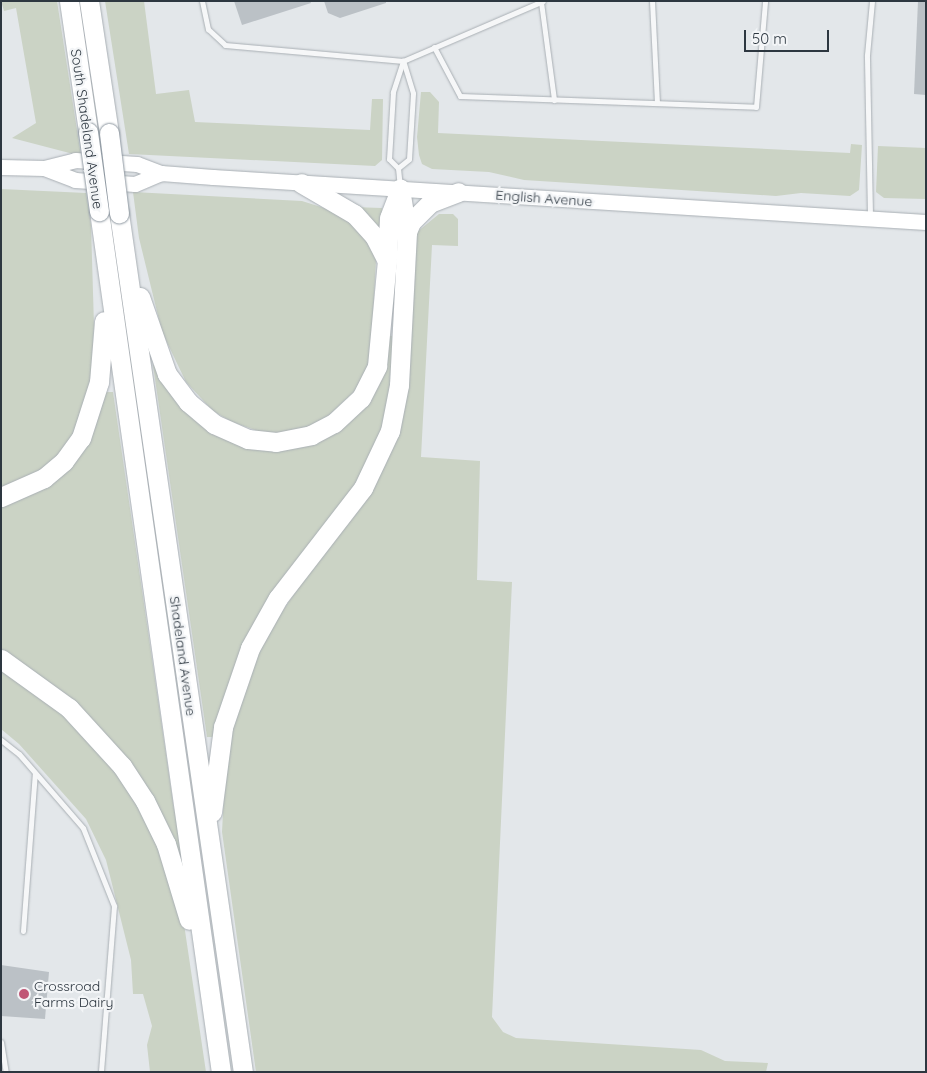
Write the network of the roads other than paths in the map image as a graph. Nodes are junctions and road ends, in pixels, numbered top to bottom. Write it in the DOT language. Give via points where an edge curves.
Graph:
graph roads {
  1 [pos="69,1"];
  2 [pos="89,1"];
  3 [pos="202,1"];
  4 [pos="652,1"];
  5 [pos="765,1"];
  6 [pos="872,1"];
  7 [pos="542,2"];
  8 [pos="434,47"];
  9 [pos="403,61"];
  10 [pos="554,100"];
  11 [pos="657,104"];
  12 [pos="1,167"];
  13 [pos="398,168"];
  14 [pos="301,183"];
  15 [pos="400,188"];
  16 [pos="458,192"];
  17 [pos="870,218"];
  18 [pos="926,222"];
  19 [pos="407,232"];
  20 [pos="122,240"];
  21 [pos="105,257"];
  22 [pos="387,261"];
  23 [pos="1,497"];
  24 [pos="1,659"];
  25 [pos="1,740"];
  26 [pos="35,773"];
  27 [pos="209,833"];
  28 [pos="23,931"];
  29 [pos="208,984"];
  30 [pos="1,1042"];
  31 [pos="6,1072"];
  32 [pos="101,1072"];
  33 [pos="221,1072"];
  34 [pos="243,1072"];
  1 -- 21 [label="highway, South Shadeland Avenue, bridge"];
  2 -- 20 [label="highway, South Shadeland Avenue, bridge"];
  3 -- 9 [label="lane" via="208,30 225,45"];
  4 -- 11 [label="lane"];
  5 -- 11 [label="lane" via="756,107"];
  6 -- 17 [label="lane" via="867,55"];
  7 -- 8 [label="lane"];
  7 -- 10 [label="lane"];
  8 -- 9 [label="lane"];
  8 -- 10 [label="lane" via="460,96"];
  9 -- 13 [label="lane" via="393,92 389,159"];
  9 -- 13 [label="lane" via="413,93 409,159"];
  10 -- 11 [label="lane"];
  12 -- 14 [label="street, English Avenue" via="44,168 75,180 135,184 161,173"];
  13 -- 15 [label="lane"];
  14 -- 15 [label="street, English Avenue"];
  14 -- 22 [label="highway" via="354,214 375,237"];
  15 -- 16 [label="street, English Avenue"];
  15 -- 19 [label="highway"];
  15 -- 22 [label="highway" via="389,218"];
  16 -- 17 [label="street, English Avenue"];
  16 -- 19 [label="highway" via="430,204 411,222"];
  17 -- 18 [label="street, English Avenue"];
  19 -- 27 [label="highway" via="399,385 386,441 363,488 278,598 247,655 223,727"];
  20 -- 22 [label="highway" via="155,346 174,385 194,409 214,424 235,435 267,442 294,439 330,426 361,398 372,381 381,351"];
  20 -- 27 [label="highway, Shadeland Avenue"];
  21 -- 23 [label="highway" via="103,359 86,428 71,453 49,475 26,489"];
  21 -- 29 [label="highway, Shadeland Avenue"];
  24 -- 29 [label="highway" via="53,694 81,718 131,779 166,844"];
  25 -- 26 [label="lane"];
  26 -- 28 [label="lane"];
  26 -- 32 [label="lane" via="83,828 114,906"];
  27 -- 34 [label="highway, Shadeland Avenue"];
  29 -- 33 [label="highway, Shadeland Avenue"];
  30 -- 31 [label="lane"];
}
